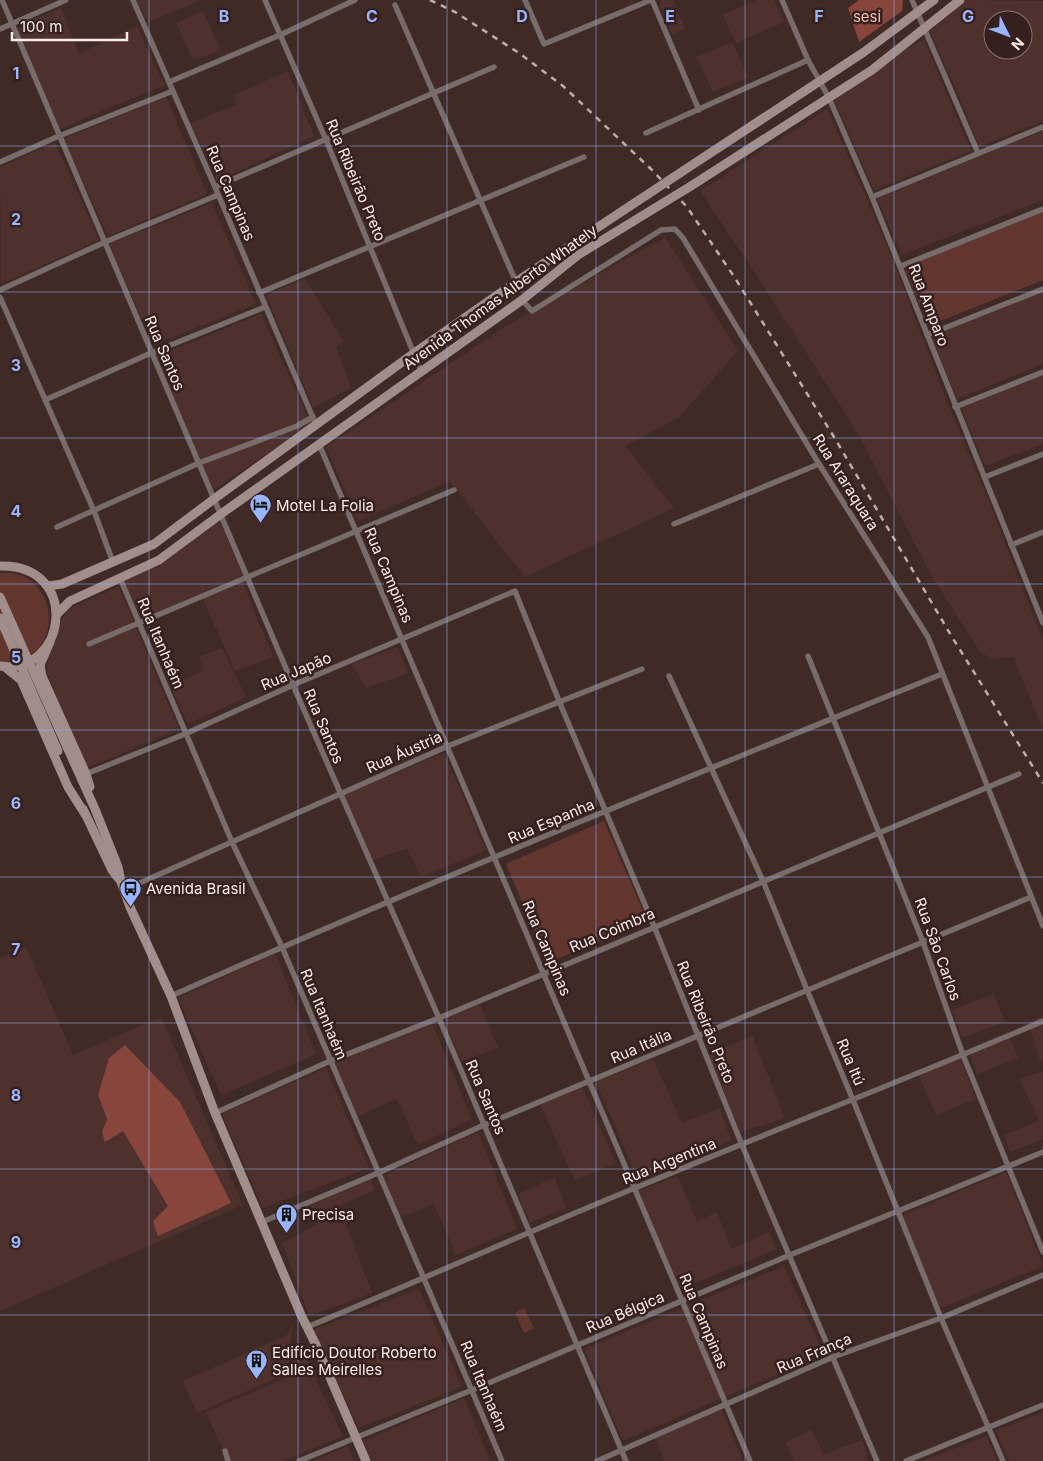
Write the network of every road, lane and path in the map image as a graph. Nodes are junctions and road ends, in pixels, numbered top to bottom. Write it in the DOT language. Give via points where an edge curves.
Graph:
graph roads {
  1 [pos="2,0"];
  2 [pos="66,0"];
  3 [pos="133,0"];
  4 [pos="265,0"];
  5 [pos="355,0"];
  6 [pos="525,0"];
  7 [pos="652,0"];
  8 [pos="782,0"];
  9 [pos="912,0"];
  10 [pos="934,0"];
  11 [pos="960,0"];
  12 [pos="395,5"];
  13 [pos="918,13"];
  14 [pos="12,24"];
  15 [pos="925,28"];
  16 [pos="0,29"];
  17 [pos="280,35"];
  18 [pos="808,60"];
  19 [pos="494,67"];
  20 [pos="169,82"];
  21 [pos="820,82"];
  22 [pos="173,91"];
  23 [pos="433,94"];
  24 [pos="829,98"];
  25 [pos="699,110"];
  26 [pos="1043,127"];
  27 [pos="646,133"];
  28 [pos="59,136"];
  29 [pos="326,140"];
  30 [pos="978,154"];
  31 [pos="584,157"];
  32 [pos="0,162"];
  33 [pos="215,188"];
  34 [pos="218,195"];
  35 [pos="872,197"];
  36 [pos="480,200"];
  37 [pos="1043,209"];
  38 [pos="105,242"];
  39 [pos="371,247"];
  40 [pos="900,266"];
  41 [pos="516,282"];
  42 [pos="1043,289"];
  43 [pos="0,290"];
  44 [pos="260,293"];
  45 [pos="0,297"];
  46 [pos="522,300"];
  47 [pos="265,307"];
  48 [pos="927,335"];
  49 [pos="151,353"];
  50 [pos="414,354"];
  51 [pos="421,371"];
  52 [pos="1043,372"];
  53 [pos="45,400"];
  54 [pos="955,407"];
  55 [pos="314,421"];
  56 [pos="319,444"];
  57 [pos="1043,454"];
  58 [pos="199,463"];
  59 [pos="819,464"];
  60 [pos="984,477"];
  61 [pos="454,490"];
  62 [pos="214,499"];
  63 [pos="94,511"];
  64 [pos="221,514"];
  65 [pos="674,524"];
  66 [pos="57,527"];
  67 [pos="357,532"];
  68 [pos="1043,532"];
  69 [pos="1011,545"];
  70 [pos="113,562"];
  71 [pos="0,566"];
  72 [pos="247,577"];
  73 [pos="120,578"];
  74 [pos="48,586"];
  75 [pos="515,590"];
  76 [pos="0,597"];
  77 [pos="1041,612"];
  78 [pos="57,614"];
  79 [pos="0,618"];
  80 [pos="139,623"];
  81 [pos="1043,623"];
  82 [pos="402,639"];
  83 [pos="50,642"];
  84 [pos="89,644"];
  85 [pos="808,656"];
  86 [pos="2,667"];
  87 [pos="642,668"];
  88 [pos="942,674"];
  89 [pos="669,676"];
  90 [pos="293,685"];
  91 [pos="559,701"];
  92 [pos="833,718"];
  93 [pos="186,734"];
  94 [pos="448,746"];
  95 [pos="62,749"];
  96 [pos="710,768"];
  97 [pos="86,774"];
  98 [pos="1019,774"];
  99 [pos="987,787"];
  100 [pos="340,794"];
  101 [pos="95,809"];
  102 [pos="605,812"];
  103 [pos="85,814"];
  104 [pos="879,832"];
  105 [pos="232,842"];
  106 [pos="495,858"];
  107 [pos="764,881"];
  108 [pos="122,886"];
  109 [pos="1031,897"];
  110 [pos="389,902"];
  111 [pos="654,926"];
  112 [pos="1043,926"];
  113 [pos="923,942"];
  114 [pos="282,946"];
  115 [pos="544,973"];
  116 [pos="807,990"];
  117 [pos="171,996"];
  118 [pos="439,1018"];
  119 [pos="1043,1021"];
  120 [pos="699,1035"];
  121 [pos="963,1055"];
  122 [pos="330,1061"];
  123 [pos="589,1081"];
  124 [pos="853,1100"];
  125 [pos="216,1113"];
  126 [pos="484,1125"];
  127 [pos="742,1145"];
  128 [pos="1043,1152"];
  129 [pos="1009,1166"];
  130 [pos="378,1173"];
  131 [pos="635,1188"];
  132 [pos="899,1212"];
  133 [pos="262,1222"];
  134 [pos="530,1233"];
  135 [pos="1043,1252"];
  136 [pos="790,1255"];
  137 [pos="1043,1275"];
  138 [pos="424,1279"];
  139 [pos="682,1302"];
  140 [pos="941,1318"];
  141 [pos="307,1327"];
  142 [pos="578,1345"];
  143 [pos="833,1357"];
  144 [pos="472,1390"];
  145 [pos="726,1404"];
  146 [pos="1043,1406"];
  147 [pos="989,1427"];
  148 [pos="357,1437"];
  149 [pos="621,1450"];
  150 [pos="224,1451"];
  151 [pos="228,1461"];
  152 [pos="299,1461"];
  153 [pos="366,1461"];
  154 [pos="502,1461"];
  155 [pos="597,1461"];
  156 [pos="626,1461"];
  157 [pos="750,1461"];
  158 [pos="877,1461"];
  159 [pos="906,1461"];
  160 [pos="1003,1461"];
  1 -- 14 [label="street, Rua Santos"];
  2 -- 14 [label="street"];
  3 -- 20 [label="street, Rua Campinas"];
  4 -- 17 [label="street, Rua Ribeirão Preto"];
  5 -- 17 [label="street"];
  6 -- 7 [label="street" via="544,44"];
  7 -- 25 [label="street"];
  8 -- 18 [label="street, Rua Amparo"];
  9 -- 13 [label="street"];
  10 -- 13 [label="main road, Avenida Thomas Alberto Whately"];
  11 -- 15 [label="main road, Avenida Thomas Alberto Whately"];
  12 -- 23 [label="street"];
  13 -- 15 [label="street"];
  13 -- 21 [label="main road, Avenida Thomas Alberto Whately"];
  14 -- 16 [label="street"];
  14 -- 28 [label="street, Rua Santos"];
  15 -- 24 [label="main road, Avenida Thomas Alberto Whately" via="872,70"];
  15 -- 30 [label="street"];
  17 -- 20 [label="street"];
  17 -- 29 [label="street, Rua Ribeirão Preto"];
  18 -- 21 [label="street, Rua Amparo"];
  18 -- 25 [label="street"];
  19 -- 23 [label="street"];
  20 -- 22 [label="street, Rua Campinas"];
  21 -- 24 [label="street, Rua Amparo"];
  21 -- 41 [label="main road, Avenida Thomas Alberto Whately, bridge"];
  22 -- 28 [label="street"];
  22 -- 33 [label="street, Rua Campinas"];
  23 -- 29 [label="street"];
  23 -- 36 [label="street"];
  24 -- 35 [label="street, Rua Amparo"];
  24 -- 46 [label="main road, Avenida Thomas Alberto Whately, bridge" via="578,255"];
  25 -- 27 [label="street"];
  26 -- 30 [label="street"];
  28 -- 32 [label="street"];
  28 -- 38 [label="street, Rua Santos"];
  29 -- 33 [label="street"];
  29 -- 39 [label="street, Rua Ribeirão Preto"];
  30 -- 35 [label="street"];
  31 -- 36 [label="street"];
  33 -- 34 [label="street, Rua Campinas"];
  34 -- 38 [label="street"];
  34 -- 44 [label="street, Rua Campinas"];
  35 -- 40 [label="street, Rua Amparo"];
  36 -- 39 [label="street"];
  36 -- 41 [label="street"];
  37 -- 40 [label="street"];
  38 -- 43 [label="street"];
  38 -- 49 [label="street, Rua Santos"];
  39 -- 44 [label="street"];
  39 -- 50 [label="street, Rua Ribeirão Preto"];
  40 -- 48 [label="street, Rua Amparo"];
  41 -- 50 [label="main road, Avenida Thomas Alberto Whately"];
  42 -- 48 [label="street"];
  44 -- 47 [label="street, Rua Campinas"];
  45 -- 53 [label="street"];
  46 -- 51 [label="main road, Avenida Thomas Alberto Whately"];
  46 -- 59 [label="street, Rua Araraquara" via="532,311 661,230 675,229"];
  47 -- 49 [label="street"];
  47 -- 55 [label="street, Rua Campinas"];
  48 -- 54 [label="street, Rua Amparo"];
  49 -- 53 [label="street"];
  49 -- 58 [label="street, Rua Santos"];
  50 -- 51 [label="street, Rua Ribeirão Preto"];
  50 -- 55 [label="main road, Avenida Thomas Alberto Whately"];
  51 -- 56 [label="main road, Avenida Thomas Alberto Whately"];
  52 -- 54 [label="street"];
  53 -- 63 [label="street"];
  54 -- 60 [label="street, Rua Amparo"];
  55 -- 58 [label="street"];
  55 -- 62 [label="main road, Avenida Thomas Alberto Whately"];
  56 -- 64 [label="main road, Avenida Thomas Alberto Whately"];
  56 -- 67 [label="street, Rua Campinas"];
  57 -- 60 [label="street"];
  58 -- 62 [label="street, Rua Santos"];
  58 -- 63 [label="street"];
  59 -- 65 [label="street"];
  59 -- 88 [label="street, Rua Araraquara" via="928,637"];
  60 -- 69 [label="street, Rua Amparo"];
  61 -- 67 [label="street"];
  62 -- 64 [label="street, Rua Santos"];
  62 -- 70 [label="main road, Avenida Thomas Alberto Whately" via="154,544"];
  63 -- 66 [label="street"];
  63 -- 70 [label="street"];
  64 -- 72 [label="street, Rua Santos"];
  64 -- 73 [label="main road, Avenida Thomas Alberto Whately" via="159,560"];
  67 -- 72 [label="street"];
  67 -- 82 [label="street, Rua Campinas"];
  68 -- 69 [label="street"];
  69 -- 77 [label="street, Rua Amparo"];
  70 -- 74 [label="main road, Avenida Thomas Alberto Whately" via="62,584"];
  71 -- 74 [label="main road" via="26,569"];
  72 -- 80 [label="street"];
  72 -- 90 [label="street, Rua Santos"];
  73 -- 78 [label="main road, Avenida Thomas Alberto Whately" via="70,601"];
  73 -- 80 [label="street, Rua Itanhaém"];
  74 -- 78 [label="main road"];
  75 -- 82 [label="street, Rua Japão"];
  75 -- 91 [label="street, Rua Ribeirão Preto"];
  76 -- 95 [label="main road, bridge"];
  77 -- 81 [label="street, Rua Amparo"];
  78 -- 83 [label="main road"];
  79 -- 95 [label="main road, bridge"];
  80 -- 84 [label="street"];
  80 -- 93 [label="street, Rua Itanhaém"];
  82 -- 90 [label="street, Rua Japão"];
  82 -- 94 [label="street, Rua Campinas"];
  83 -- 86 [label="main road" via="30,661"];
  83 -- 97 [label="main road" via="40,665 42,676"];
  85 -- 92 [label="street, Rua São Carlos"];
  86 -- 103 [label="main road" via="21,680 68,787"];
  87 -- 91 [label="street, Rua Áustria"];
  88 -- 92 [label="street, Rua Espanha"];
  88 -- 99 [label="street, Rua Araraquara"];
  89 -- 96 [label="street, Rua Itú"];
  90 -- 93 [label="street, Rua Japão"];
  90 -- 100 [label="street, Rua Santos"];
  91 -- 94 [label="street, Rua Áustria"];
  91 -- 102 [label="street, Rua Ribeirão Preto"];
  92 -- 96 [label="street, Rua Espanha"];
  92 -- 104 [label="street, Rua São Carlos"];
  93 -- 97 [label="street, Rua Japão"];
  93 -- 105 [label="street, Rua Itanhaém"];
  94 -- 100 [label="street, Rua Áustria"];
  94 -- 106 [label="street, Rua Campinas"];
  95 -- 101 [label="main road"];
  95 -- 103 [label="main road"];
  96 -- 102 [label="street, Rua Espanha"];
  96 -- 107 [label="street, Rua Itú"];
  97 -- 101 [label="main road"];
  98 -- 99 [label="street, Rua Coimbra"];
  99 -- 104 [label="street, Rua Coimbra"];
  99 -- 109 [label="street, Rua Araraquara"];
  100 -- 105 [label="street, Rua Áustria"];
  100 -- 110 [label="street, Rua Santos"];
  101 -- 108 [label="main road" via="118,867"];
  102 -- 106 [label="street, Rua Espanha"];
  102 -- 111 [label="street, Rua Ribeirão Preto"];
  103 -- 108 [label="main road"];
  104 -- 107 [label="street, Rua Coimbra"];
  104 -- 113 [label="street, Rua São Carlos"];
  105 -- 108 [label="street, Rua Áustria"];
  105 -- 114 [label="street, Rua Itanhaém"];
  106 -- 110 [label="street, Rua Espanha"];
  106 -- 115 [label="street, Rua Campinas"];
  107 -- 111 [label="street, Rua Coimbra"];
  107 -- 116 [label="street, Rua Itú"];
  108 -- 117 [label="main road"];
  109 -- 112 [label="street, Rua Araraquara"];
  109 -- 113 [label="street, Rua Itália"];
  110 -- 114 [label="street, Rua Espanha"];
  110 -- 118 [label="street, Rua Santos"];
  111 -- 115 [label="street, Rua Coimbra"];
  111 -- 120 [label="street, Rua Ribeirão Preto"];
  113 -- 116 [label="street, Rua Itália"];
  113 -- 121 [label="street, Rua São Carlos"];
  114 -- 117 [label="street, Rua Espanha"];
  114 -- 122 [label="street, Rua Itanhaém"];
  115 -- 118 [label="street, Rua Coimbra"];
  115 -- 123 [label="street, Rua Campinas"];
  116 -- 120 [label="street, Rua Itália"];
  116 -- 124 [label="street, Rua Itú"];
  117 -- 125 [label="main road"];
  118 -- 122 [label="street, Rua Coimbra"];
  118 -- 126 [label="street, Rua Santos"];
  119 -- 121 [label="street, Rua Argentina"];
  120 -- 123 [label="street, Rua Itália"];
  120 -- 127 [label="street, Rua Ribeirão Preto"];
  121 -- 124 [label="street, Rua Argentina"];
  121 -- 129 [label="street, Rua São Carlos"];
  122 -- 125 [label="street, Rua Coimbra"];
  122 -- 130 [label="street, Rua Itanhaém"];
  123 -- 126 [label="street, Rua Itália"];
  123 -- 131 [label="street, Rua Campinas"];
  124 -- 127 [label="street, Rua Argentina"];
  124 -- 132 [label="street, Rua Itú"];
  125 -- 133 [label="main road"];
  126 -- 130 [label="street, Rua Itália"];
  126 -- 134 [label="street, Rua Santos"];
  127 -- 131 [label="street, Rua Argentina"];
  127 -- 136 [label="street, Rua Ribeirão Preto"];
  128 -- 129 [label="street, Rua Bélgica"];
  129 -- 132 [label="street, Rua Bélgica"];
  129 -- 135 [label="street, Rua São Carlos"];
  130 -- 133 [label="street, Rua Itália"];
  130 -- 138 [label="street, Rua Itanhaém"];
  131 -- 134 [label="street, Rua Argentina"];
  131 -- 139 [label="street, Rua Campinas"];
  132 -- 136 [label="street, Rua Bélgica"];
  132 -- 140 [label="street, Rua Itú"];
  133 -- 141 [label="main road"];
  134 -- 138 [label="street, Rua Argentina"];
  134 -- 142 [label="street, Rua Santos"];
  136 -- 139 [label="street, Rua Bélgica"];
  136 -- 143 [label="street, Rua Ribeirão Preto"];
  137 -- 140 [label="street, Rua França"];
  138 -- 141 [label="street, Rua Argentina"];
  138 -- 144 [label="street, Rua Itanhaém"];
  139 -- 142 [label="street, Rua Bélgica"];
  139 -- 145 [label="street, Rua Campinas"];
  140 -- 143 [label="street, Rua França"];
  140 -- 147 [label="street, Rua Itú"];
  141 -- 148 [label="main road"];
  142 -- 144 [label="street, Rua Bélgica"];
  142 -- 149 [label="street, Rua Santos"];
  143 -- 145 [label="street, Rua França"];
  143 -- 158 [label="street, Rua Ribeirão Preto"];
  144 -- 148 [label="street, Rua Bélgica"];
  144 -- 154 [label="street, Rua Itanhaém"];
  145 -- 149 [label="street, Rua França"];
  145 -- 157 [label="street, Rua Campinas"];
  146 -- 147 [label="street"];
  147 -- 159 [label="street"];
  147 -- 160 [label="street, Rua Itú"];
  148 -- 152 [label="street, Rua Bélgica"];
  148 -- 153 [label="main road"];
  149 -- 155 [label="street, Rua França"];
  149 -- 156 [label="street, Rua Santos"];
  150 -- 151 [label="street"];
}
